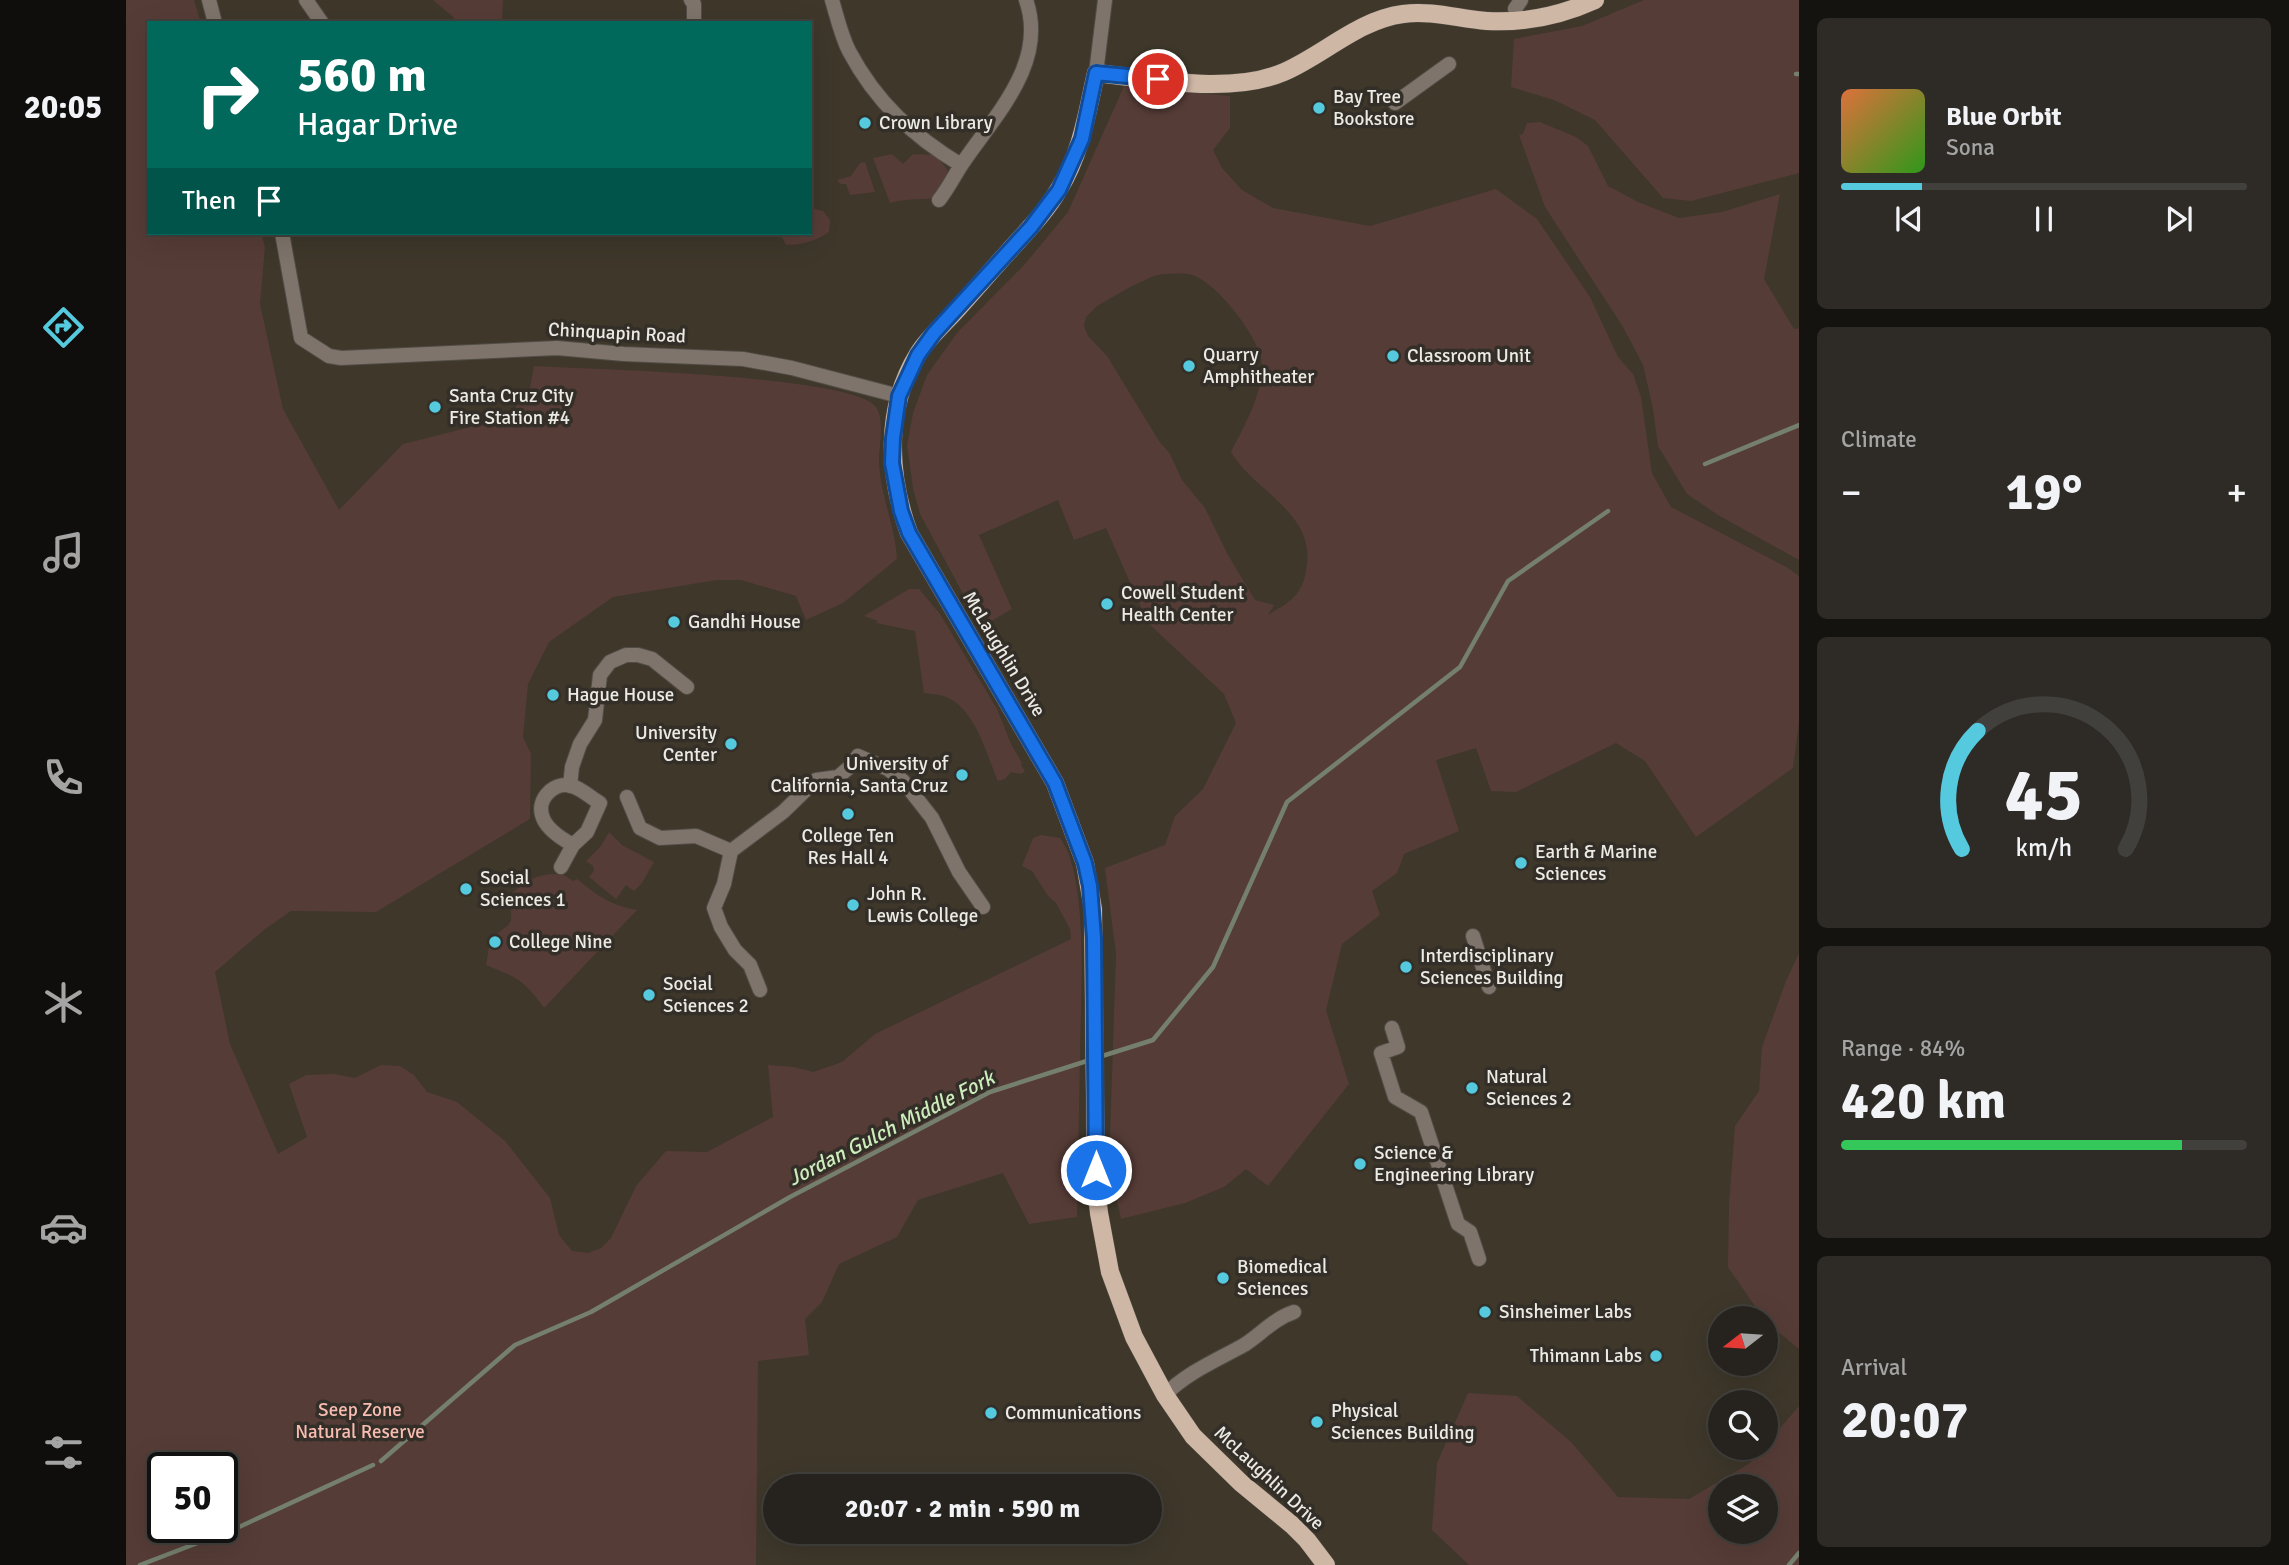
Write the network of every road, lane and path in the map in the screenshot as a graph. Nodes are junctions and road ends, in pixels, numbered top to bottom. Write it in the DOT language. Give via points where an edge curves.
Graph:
graph roads {
  1 [pos="209,0"];
  2 [pos="306,0"];
  3 [pos="691,0"];
  4 [pos="831,0"];
  5 [pos="1026,0"];
  6 [pos="1105,0"];
  7 [pos="1595,0"];
  8 [pos="214,21"];
  9 [pos="321,21"];
  10 [pos="694,21"];
  11 [pos="1449,64"];
  12 [pos="1096,73"];
  13 [pos="1395,103"];
  14 [pos="961,165"];
  15 [pos="939,200"];
  16 [pos="282,235"];
  17 [pos="899,396"];
  18 [pos="687,687"];
  19 [pos="570,786"];
  20 [pos="627,797"];
  21 [pos="573,845"];
  22 [pos="731,851"];
  23 [pos="561,867"];
  24 [pos="983,906"];
  25 [pos="1473,936"];
  26 [pos="1489,987"];
  27 [pos="760,990"];
  28 [pos="1392,1028"];
  29 [pos="1479,1259"];
  30 [pos="1294,1312"];
  31 [pos="1165,1395"];
  32 [pos="1325,1565"];
  1 -- 8 [label="street"];
  2 -- 9 [label="street"];
  3 -- 10 [label="street"];
  4 -- 14 [label="street" via="849,51 871,85 904,124"];
  5 -- 14 [label="street" via="1031,48 1016,87"];
  6 -- 12 [label="street, McLaughlin Drive"];
  7 -- 12 [label="main road" via="1568,11 1518,20 1485,21 1417,12 1392,16 1354,31 1286,71 1258,80 1210,84"];
  11 -- 13 [label="street"];
  12 -- 17 [label="main road, McLaughlin Drive" via="1082,139 1059,190 934,333"];
  14 -- 15 [label="street"];
  16 -- 17 [label="street, Chinquapin Road" via="301,338 329,356 556,348 743,359"];
  17 -- 31 [label="main road, McLaughlin Drive" via="892,463 909,533 1024,727 1077,837 1090,886 1096,1187 1101,1231 1110,1272 1134,1337"];
  18 -- 19 [label="street" via="652,659 626,655 610,662 600,675 595,720 580,744"];
  19 -- 21 [label="street" via="600,803 587,832"];
  19 -- 21 [label="street" via="554,788 541,807 545,822"];
  20 -- 22 [label="street" via="640,828 660,838 696,836"];
  21 -- 23 [label="street"];
  22 -- 24 [label="street" via="816,780 838,777 858,756 903,780 932,818 959,872"];
  22 -- 27 [label="street" via="714,908 735,950 750,965"];
  25 -- 26 [label="street"];
  28 -- 29 [label="street" via="1398,1048 1381,1053 1395,1097 1421,1112 1458,1224 1470,1232"];
  30 -- 31 [label="street"];
  31 -- 32 [label="main road, McLaughlin Drive" via="1194,1436 1292,1525"];
}
